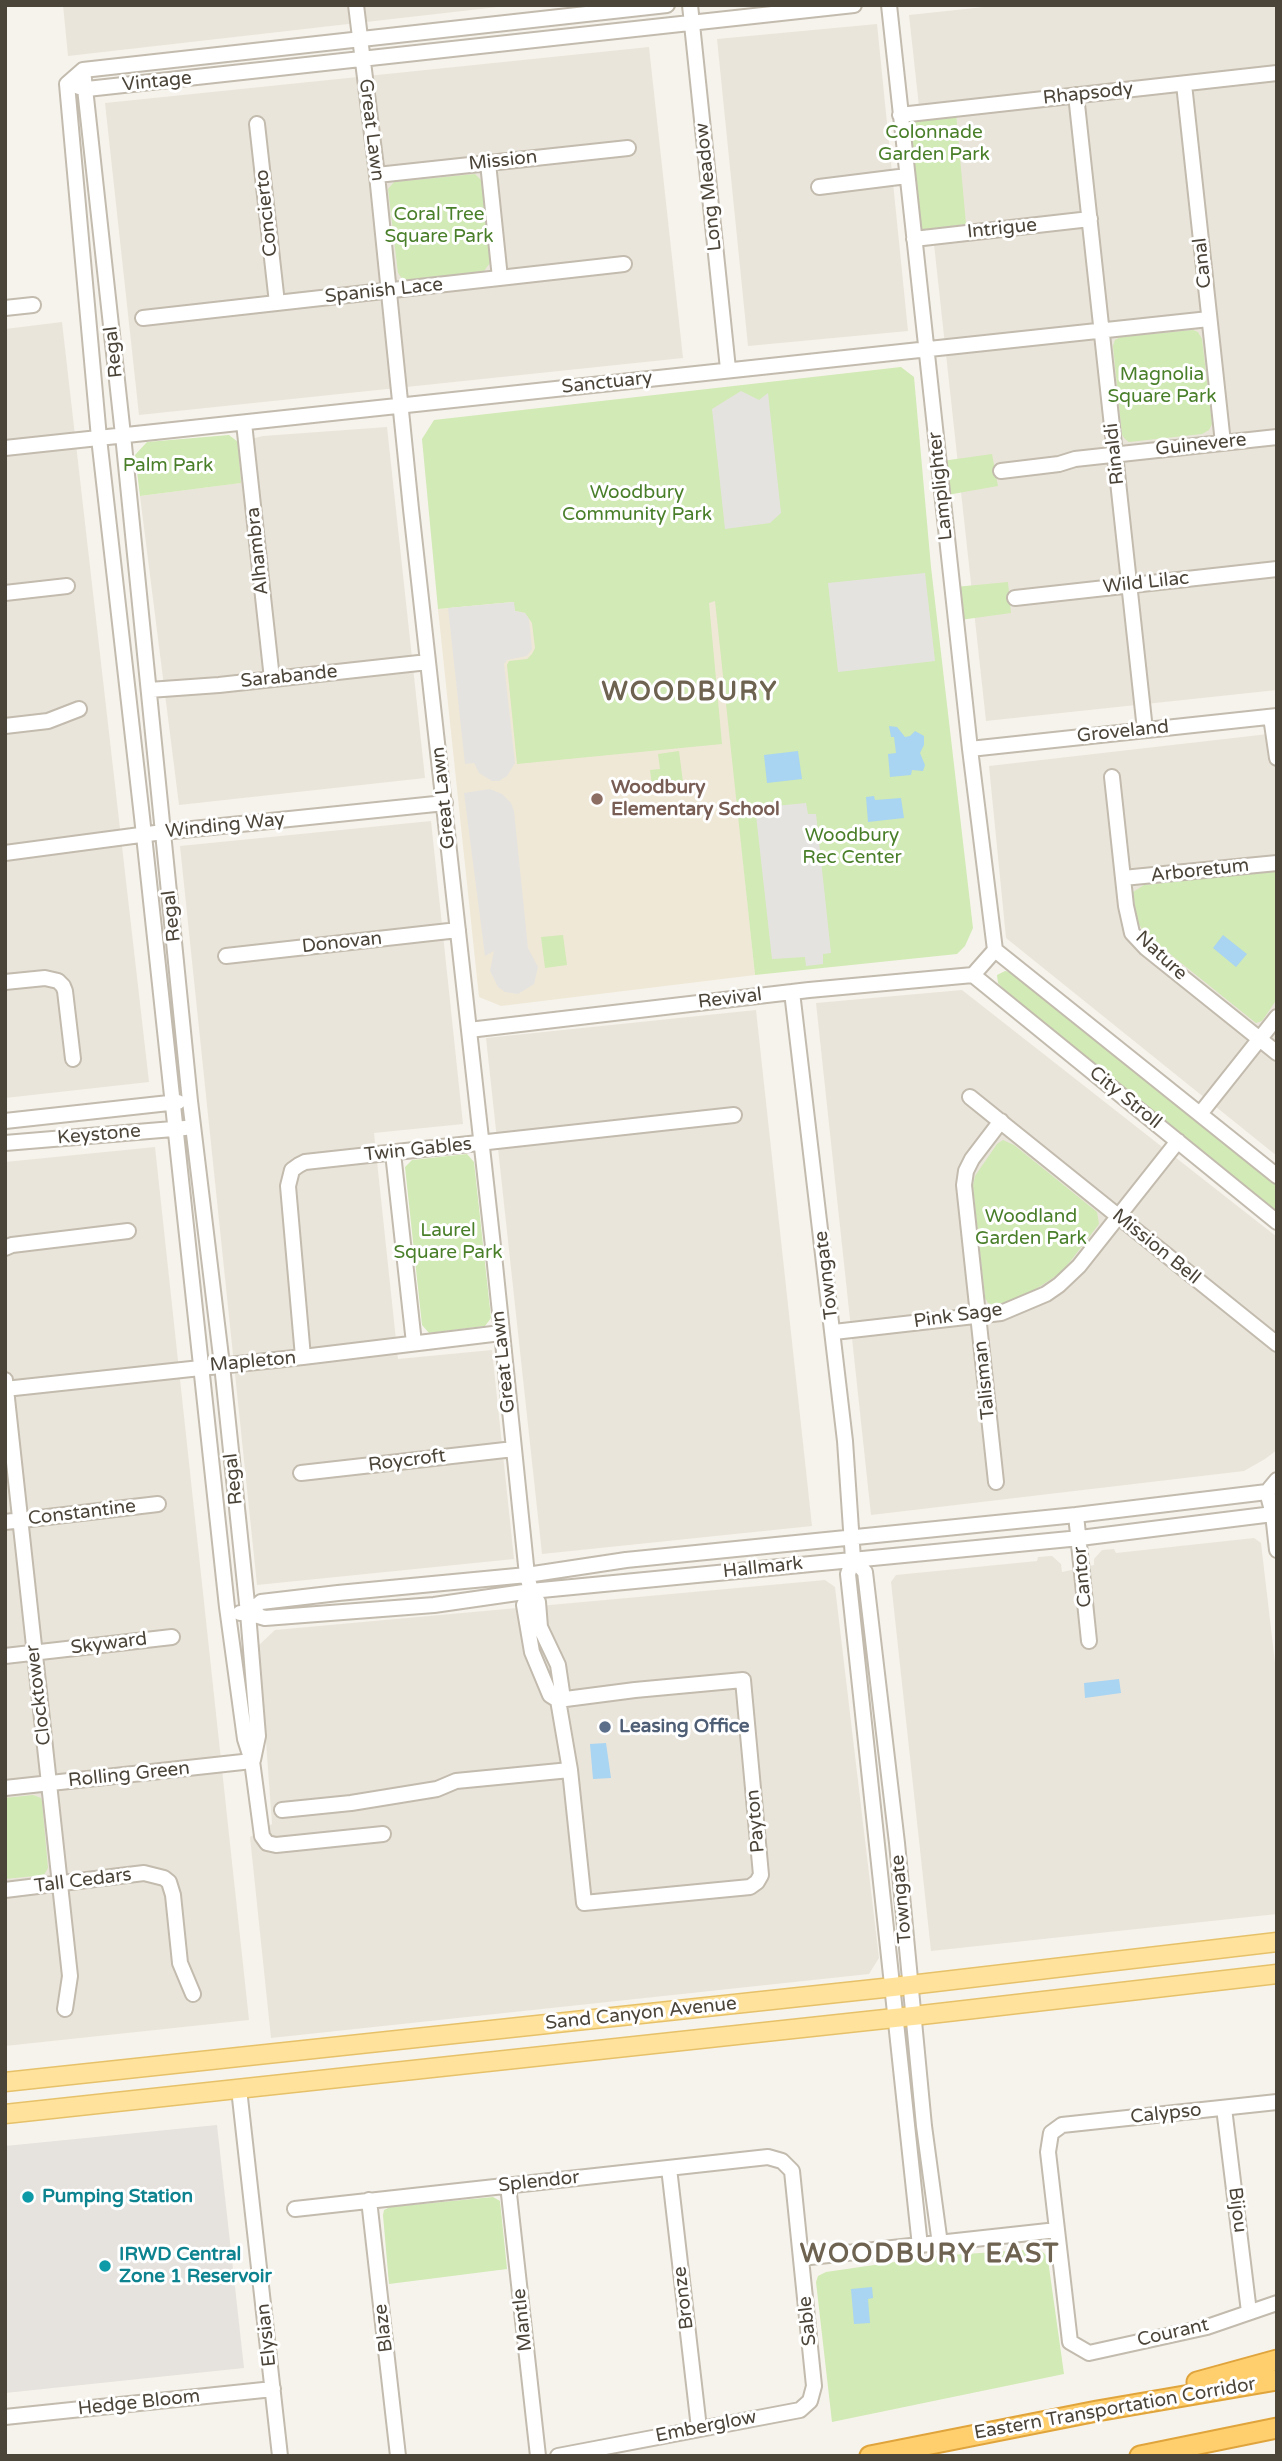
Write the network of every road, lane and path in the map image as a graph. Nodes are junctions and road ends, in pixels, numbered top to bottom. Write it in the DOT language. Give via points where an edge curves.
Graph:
graph roads {
  1 [pos="356,5"];
  2 [pos="667,5"];
  3 [pos="690,5"];
  4 [pos="854,5"];
  5 [pos="889,5"];
  6 [pos="692,22"];
  7 [pos="359,40"];
  8 [pos="361,60"];
  9 [pos="83,70"];
  10 [pos="1277,74"];
  11 [pos="1184,84"];
  12 [pos="67,85"];
  13 [pos="87,89"];
  14 [pos="1076,96"];
  15 [pos="900,115"];
  16 [pos="257,124"];
  17 [pos="628,148"];
  18 [pos="488,163"];
  19 [pos="377,175"];
  20 [pos="907,176"];
  21 [pos="819,187"];
  22 [pos="1090,219"];
  23 [pos="914,239"];
  24 [pos="624,264"];
  25 [pos="500,278"];
  26 [pos="389,290"];
  27 [pos="277,303"];
  28 [pos="33,305"];
  29 [pos="5,308"];
  30 [pos="143,318"];
  31 [pos="1209,319"];
  32 [pos="1101,330"];
  33 [pos="926,349"];
  34 [pos="728,369"];
  35 [pos="401,405"];
  36 [pos="244,423"];
  37 [pos="123,435"];
  38 [pos="1277,436"];
  39 [pos="99,438"];
  40 [pos="1223,443"];
  41 [pos="5,449"];
  42 [pos="1115,455"];
  43 [pos="1001,471"];
  44 [pos="1277,569"];
  45 [pos="1129,585"];
  46 [pos="67,586"];
  47 [pos="5,593"];
  48 [pos="1015,598"];
  49 [pos="428,662"];
  50 [pos="272,679"];
  51 [pos="149,690"];
  52 [pos="79,709"];
  53 [pos="1274,716"];
  54 [pos="5,726"];
  55 [pos="1145,730"];
  56 [pos="970,749"];
  57 [pos="1277,758"];
  58 [pos="1112,777"];
  59 [pos="444,803"];
  60 [pos="163,832"];
  61 [pos="144,835"];
  62 [pos="5,853"];
  63 [pos="1277,863"];
  64 [pos="1123,878"];
  65 [pos="458,930"];
  66 [pos="995,950"];
  67 [pos="226,956"];
  68 [pos="973,975"];
  69 [pos="5,982"];
  70 [pos="792,992"];
  71 [pos="1277,1017"];
  72 [pos="469,1030"];
  73 [pos="1259,1039"];
  74 [pos="1277,1053"];
  75 [pos="73,1059"];
  76 [pos="970,1097"];
  77 [pos="190,1101"];
  78 [pos="172,1102"];
  79 [pos="1200,1114"];
  80 [pos="734,1115"];
  81 [pos="5,1121"];
  82 [pos="1001,1121"];
  83 [pos="193,1127"];
  84 [pos="176,1129"];
  85 [pos="1178,1141"];
  86 [pos="5,1143"];
  87 [pos="482,1144"];
  88 [pos="393,1153"];
  89 [pos="1277,1176"];
  90 [pos="1118,1216"];
  91 [pos="1277,1222"];
  92 [pos="128,1231"];
  93 [pos="5,1248"];
  94 [pos="978,1316"];
  95 [pos="834,1332"];
  96 [pos="501,1333"];
  97 [pos="414,1343"];
  98 [pos="1277,1344"];
  99 [pos="303,1357"];
  100 [pos="222,1365"];
  101 [pos="201,1367"];
  102 [pos="5,1380"];
  103 [pos="6,1389"];
  104 [pos="513,1449"];
  105 [pos="301,1473"];
  106 [pos="1277,1480"];
  107 [pos="996,1482"];
  108 [pos="1260,1493"];
  109 [pos="158,1504"];
  110 [pos="1275,1512"];
  111 [pos="1076,1514"];
  112 [pos="13,1521"];
  113 [pos="852,1536"];
  114 [pos="1080,1538"];
  115 [pos="1277,1550"];
  116 [pos="853,1559"];
  117 [pos="527,1574"];
  118 [pos="531,1591"];
  119 [pos="228,1613"];
  120 [pos="248,1613"];
  121 [pos="172,1637"];
  122 [pos="1089,1641"];
  123 [pos="34,1653"];
  124 [pos="5,1656"];
  125 [pos="558,1700"];
  126 [pos="252,1761"];
  127 [pos="570,1770"];
  128 [pos="50,1783"];
  129 [pos="5,1788"];
  130 [pos="282,1810"];
  131 [pos="383,1834"];
  132 [pos="61,1884"];
  133 [pos="5,1890"];
  134 [pos="1277,1942"];
  135 [pos="1277,1974"];
  136 [pos="902,1986"];
  137 [pos="193,1994"];
  138 [pos="65,2009"];
  139 [pos="905,2017"];
  140 [pos="5,2082"];
  141 [pos="239,2089"];
  142 [pos="1277,2102"];
  143 [pos="1224,2108"];
  144 [pos="5,2114"];
  145 [pos="782,2161"];
  146 [pos="669,2168"];
  147 [pos="508,2185"];
  148 [pos="369,2200"];
  149 [pos="295,2208"];
  150 [pos="1057,2230"];
  151 [pos="940,2244"];
  152 [pos="920,2246"];
  153 [pos="801,2258"];
  154 [pos="1277,2302"];
  155 [pos="1249,2312"];
  156 [pos="1277,2360"];
  157 [pos="1277,2380"];
  158 [pos="273,2389"];
  159 [pos="810,2401"];
  160 [pos="1097,2411"];
  161 [pos="5,2417"];
  162 [pos="699,2428"];
  163 [pos="1277,2431"];
  164 [pos="280,2456"];
  165 [pos="398,2456"];
  166 [pos="538,2456"];
  167 [pos="558,2456"];
  168 [pos="870,2456"];
  169 [pos="1140,2456"];
  1 -- 7 [label="street, Great Lawn"];
  2 -- 7 [label="street, Vintage"];
  3 -- 6 [label="street, Long Meadow"];
  4 -- 6 [label="street, Vintage"];
  5 -- 15 [label="street, Lamplighter"];
  6 -- 8 [label="street, Vintage"];
  6 -- 34 [label="street, Long Meadow"];
  7 -- 8 [label="street, Great Lawn"];
  7 -- 9 [label="street, Vintage"];
  8 -- 13 [label="street, Vintage"];
  8 -- 19 [label="street, Great Lawn"];
  9 -- 12 [label="street"];
  9 -- 13 [label="street, Regal"];
  10 -- 11 [label="street, Rhapsody"];
  11 -- 14 [label="street, Rhapsody"];
  11 -- 31 [label="street, Canal"];
  12 -- 13 [label="street, Vintage"];
  12 -- 39 [label="street, Regal"];
  13 -- 37 [label="street, Regal"];
  14 -- 15 [label="street, Rhapsody"];
  14 -- 22 [label="street, Rinaldi"];
  15 -- 20 [label="street, Lamplighter"];
  16 -- 27 [label="street, Concierto"];
  17 -- 18 [label="street, Mission"];
  18 -- 19 [label="street, Mission"];
  18 -- 25 [label="street"];
  19 -- 26 [label="street, Great Lawn"];
  20 -- 21 [label="street"];
  20 -- 23 [label="street, Lamplighter"];
  22 -- 23 [label="street, Intrigue"];
  22 -- 32 [label="street, Rinaldi"];
  23 -- 33 [label="street, Lamplighter"];
  24 -- 25 [label="street, Spanish Lace"];
  25 -- 26 [label="street, Spanish Lace"];
  26 -- 27 [label="street, Spanish Lace"];
  26 -- 35 [label="street, Great Lawn"];
  27 -- 30 [label="street, Spanish Lace"];
  28 -- 29 [label="street"];
  31 -- 32 [label="street, Sanctuary"];
  31 -- 40 [label="street, Canal"];
  32 -- 33 [label="street, Sanctuary"];
  32 -- 42 [label="street, Rinaldi"];
  33 -- 34 [label="street, Sanctuary"];
  33 -- 56 [label="street, Lamplighter"];
  34 -- 35 [label="street, Sanctuary"];
  35 -- 36 [label="street, Sanctuary"];
  35 -- 49 [label="street, Great Lawn"];
  36 -- 37 [label="street, Sanctuary"];
  36 -- 50 [label="street, Alhambra"];
  37 -- 39 [label="street, Sanctuary"];
  37 -- 51 [label="street, Regal"];
  38 -- 40 [label="street, Guinevere"];
  39 -- 41 [label="street, Sanctuary"];
  39 -- 61 [label="street, Regal"];
  40 -- 42 [label="street, Guinevere"];
  42 -- 43 [label="street, Guinevere"];
  42 -- 45 [label="street, Rinaldi"];
  44 -- 45 [label="street, Wild Lilac"];
  45 -- 48 [label="street, Wild Lilac"];
  45 -- 55 [label="street, Rinaldi"];
  46 -- 47 [label="street"];
  49 -- 50 [label="street, Sarabande"];
  49 -- 59 [label="street, Great Lawn"];
  50 -- 51 [label="street, Sarabande"];
  51 -- 60 [label="street, Regal"];
  52 -- 54 [label="street" via="48,722"];
  53 -- 55 [label="street, Groveland"];
  53 -- 57 [label="street"];
  55 -- 56 [label="street, Groveland"];
  56 -- 66 [label="street, Lamplighter"];
  58 -- 64 [label="street, Nature"];
  59 -- 60 [label="street, Winding Way"];
  59 -- 65 [label="street, Great Lawn"];
  60 -- 61 [label="street, Winding Way"];
  60 -- 77 [label="street, Regal"];
  61 -- 62 [label="street, Winding Way"];
  61 -- 78 [label="street, Regal"];
  63 -- 64 [label="street, Arboretum"];
  64 -- 73 [label="street, Nature" via="1128,917 1138,941"];
  65 -- 67 [label="street, Donovan"];
  65 -- 72 [label="street, Great Lawn"];
  66 -- 68 [label="street"];
  66 -- 79 [label="street, City Stroll"];
  68 -- 70 [label="street, Revival"];
  68 -- 85 [label="street, City Stroll"];
  69 -- 75 [label="street" via="45,978 63,986"];
  70 -- 72 [label="street, Revival"];
  70 -- 95 [label="street, Towngate"];
  71 -- 73 [label="street"];
  72 -- 87 [label="street, Great Lawn"];
  73 -- 74 [label="street, Nature"];
  73 -- 79 [label="street"];
  76 -- 82 [label="street, Mission Bell"];
  77 -- 78 [label="street, Keystone"];
  77 -- 83 [label="street, Regal"];
  78 -- 81 [label="street, Keystone"];
  78 -- 84 [label="street, Regal"];
  79 -- 89 [label="street, City Stroll"];
  80 -- 87 [label="street, Twin Gables"];
  82 -- 90 [label="street, Mission Bell"];
  82 -- 94 [label="street, Talisman" via="972,1159 964,1185"];
  83 -- 84 [label="street, Keystone"];
  83 -- 100 [label="street, Regal"];
  84 -- 86 [label="street, Keystone"];
  84 -- 101 [label="street, Regal"];
  85 -- 90 [label="street, Pink Sage"];
  85 -- 91 [label="street, City Stroll"];
  87 -- 88 [label="street, Twin Gables"];
  87 -- 96 [label="street, Great Lawn"];
  88 -- 97 [label="street"];
  88 -- 99 [label="street, Twin Gables" via="306,1162 292,1170 288,1186"];
  90 -- 94 [label="street, Pink Sage" via="1059,1285 1017,1307"];
  90 -- 98 [label="street, Mission Bell"];
  92 -- 93 [label="street"];
  94 -- 95 [label="street, Pink Sage"];
  94 -- 107 [label="street, Talisman"];
  95 -- 113 [label="street, Towngate"];
  96 -- 97 [label="street, Mapleton"];
  96 -- 104 [label="street, Great Lawn"];
  97 -- 99 [label="street, Mapleton"];
  99 -- 100 [label="street, Mapleton"];
  100 -- 101 [label="street, Mapleton"];
  100 -- 120 [label="street, Regal"];
  101 -- 103 [label="street, Mapleton"];
  101 -- 119 [label="street, Regal"];
  102 -- 103 [label="street, Clocktower"];
  103 -- 112 [label="street, Clocktower"];
  104 -- 105 [label="street, Roycroft"];
  104 -- 117 [label="street, Great Lawn"];
  106 -- 108 [label="street"];
  108 -- 110 [label="street"];
  108 -- 111 [label="street, Hallmark"];
  109 -- 112 [label="street, Constantine"];
  110 -- 114 [label="street, Hallmark"];
  110 -- 115 [label="street"];
  111 -- 113 [label="street, Hallmark"];
  111 -- 114 [label="street, Cantor"];
  112 -- 123 [label="street, Clocktower"];
  113 -- 116 [label="street, Towngate"];
  113 -- 117 [label="street, Hallmark"];
  114 -- 116 [label="street, Hallmark"];
  114 -- 122 [label="street, Cantor"];
  116 -- 118 [label="street, Hallmark"];
  116 -- 136 [label="street, Towngate" via="865,1572 897,1843"];
  117 -- 118 [label="street, Great Lawn"];
  117 -- 120 [label="street, Hallmark" via="261,1602"];
  118 -- 120 [label="street, Hallmark" via="435,1605 265,1618"];
  118 -- 125 [label="street, Payton" via="524,1605 532,1652 550,1695"];
  119 -- 120 [label="street, Hallmark"];
  119 -- 126 [label="street, Regal"];
  120 -- 126 [label="street, Regal" via="258,1737"];
  121 -- 123 [label="street, Skyward"];
  123 -- 124 [label="street, Skyward"];
  123 -- 128 [label="street, Clocktower"];
  125 -- 127 [label="street, Payton"];
  125 -- 127 [label="street, Payton" via="743,1679 761,1875 757,1882 750,1887 584,1903"];
  126 -- 128 [label="street, Rolling Green"];
  126 -- 131 [label="street, Regal" via="262,1836 267,1843"];
  127 -- 130 [label="street" via="457,1781 437,1788"];
  128 -- 129 [label="street, Rolling Green"];
  128 -- 132 [label="street, Clocktower"];
  132 -- 133 [label="street, Tall Cedars"];
  132 -- 137 [label="street, Tall Cedars" via="144,1873 169,1882 180,1964"];
  132 -- 138 [label="street, Clocktower" via="70,1976"];
  134 -- 136 [label="main road, Sand Canyon Avenue"];
  135 -- 139 [label="main road, Sand Canyon Avenue"];
  136 -- 139 [label="street, Towngate"];
  136 -- 140 [label="main road, Sand Canyon Avenue"];
  139 -- 141 [label="main road, Sand Canyon Avenue"];
  139 -- 151 [label="street, Towngate"];
  139 -- 152 [label="street, Towngate"];
  141 -- 144 [label="main road, Sand Canyon Avenue"];
  141 -- 158 [label="street, Elysian"];
  142 -- 143 [label="street, Calypso"];
  143 -- 150 [label="street, Calypso" via="1055,2128 1048,2138 1048,2152"];
  143 -- 155 [label="street, Bijou"];
  145 -- 146 [label="street, Splendor" via="768,2157"];
  145 -- 153 [label="street, Sable" via="792,2171"];
  146 -- 147 [label="street, Splendor"];
  146 -- 162 [label="street, Bronze"];
  147 -- 148 [label="street, Splendor"];
  147 -- 166 [label="street, Mantle"];
  148 -- 149 [label="street, Splendor"];
  148 -- 165 [label="street, Blaze"];
  150 -- 151 [label="street"];
  150 -- 155 [label="street, Courant" via="1070,2342 1089,2353 1207,2327"];
  151 -- 152 [label="street"];
  152 -- 153 [label="street"];
  153 -- 159 [label="street, Sable" via="814,2386"];
  154 -- 155 [label="street, Courant"];
  156 -- 160 [label="highway"];
  157 -- 160 [label="highway, Eastern Transportation Corridor"];
  158 -- 161 [label="street, Hedge Bloom"];
  158 -- 164 [label="street, Elysian"];
  159 -- 162 [label="street, Emberglow" via="800,2410"];
  160 -- 168 [label="highway, Eastern Transportation Corridor"];
  162 -- 167 [label="street, Emberglow"];
  163 -- 169 [label="highway"];
}
